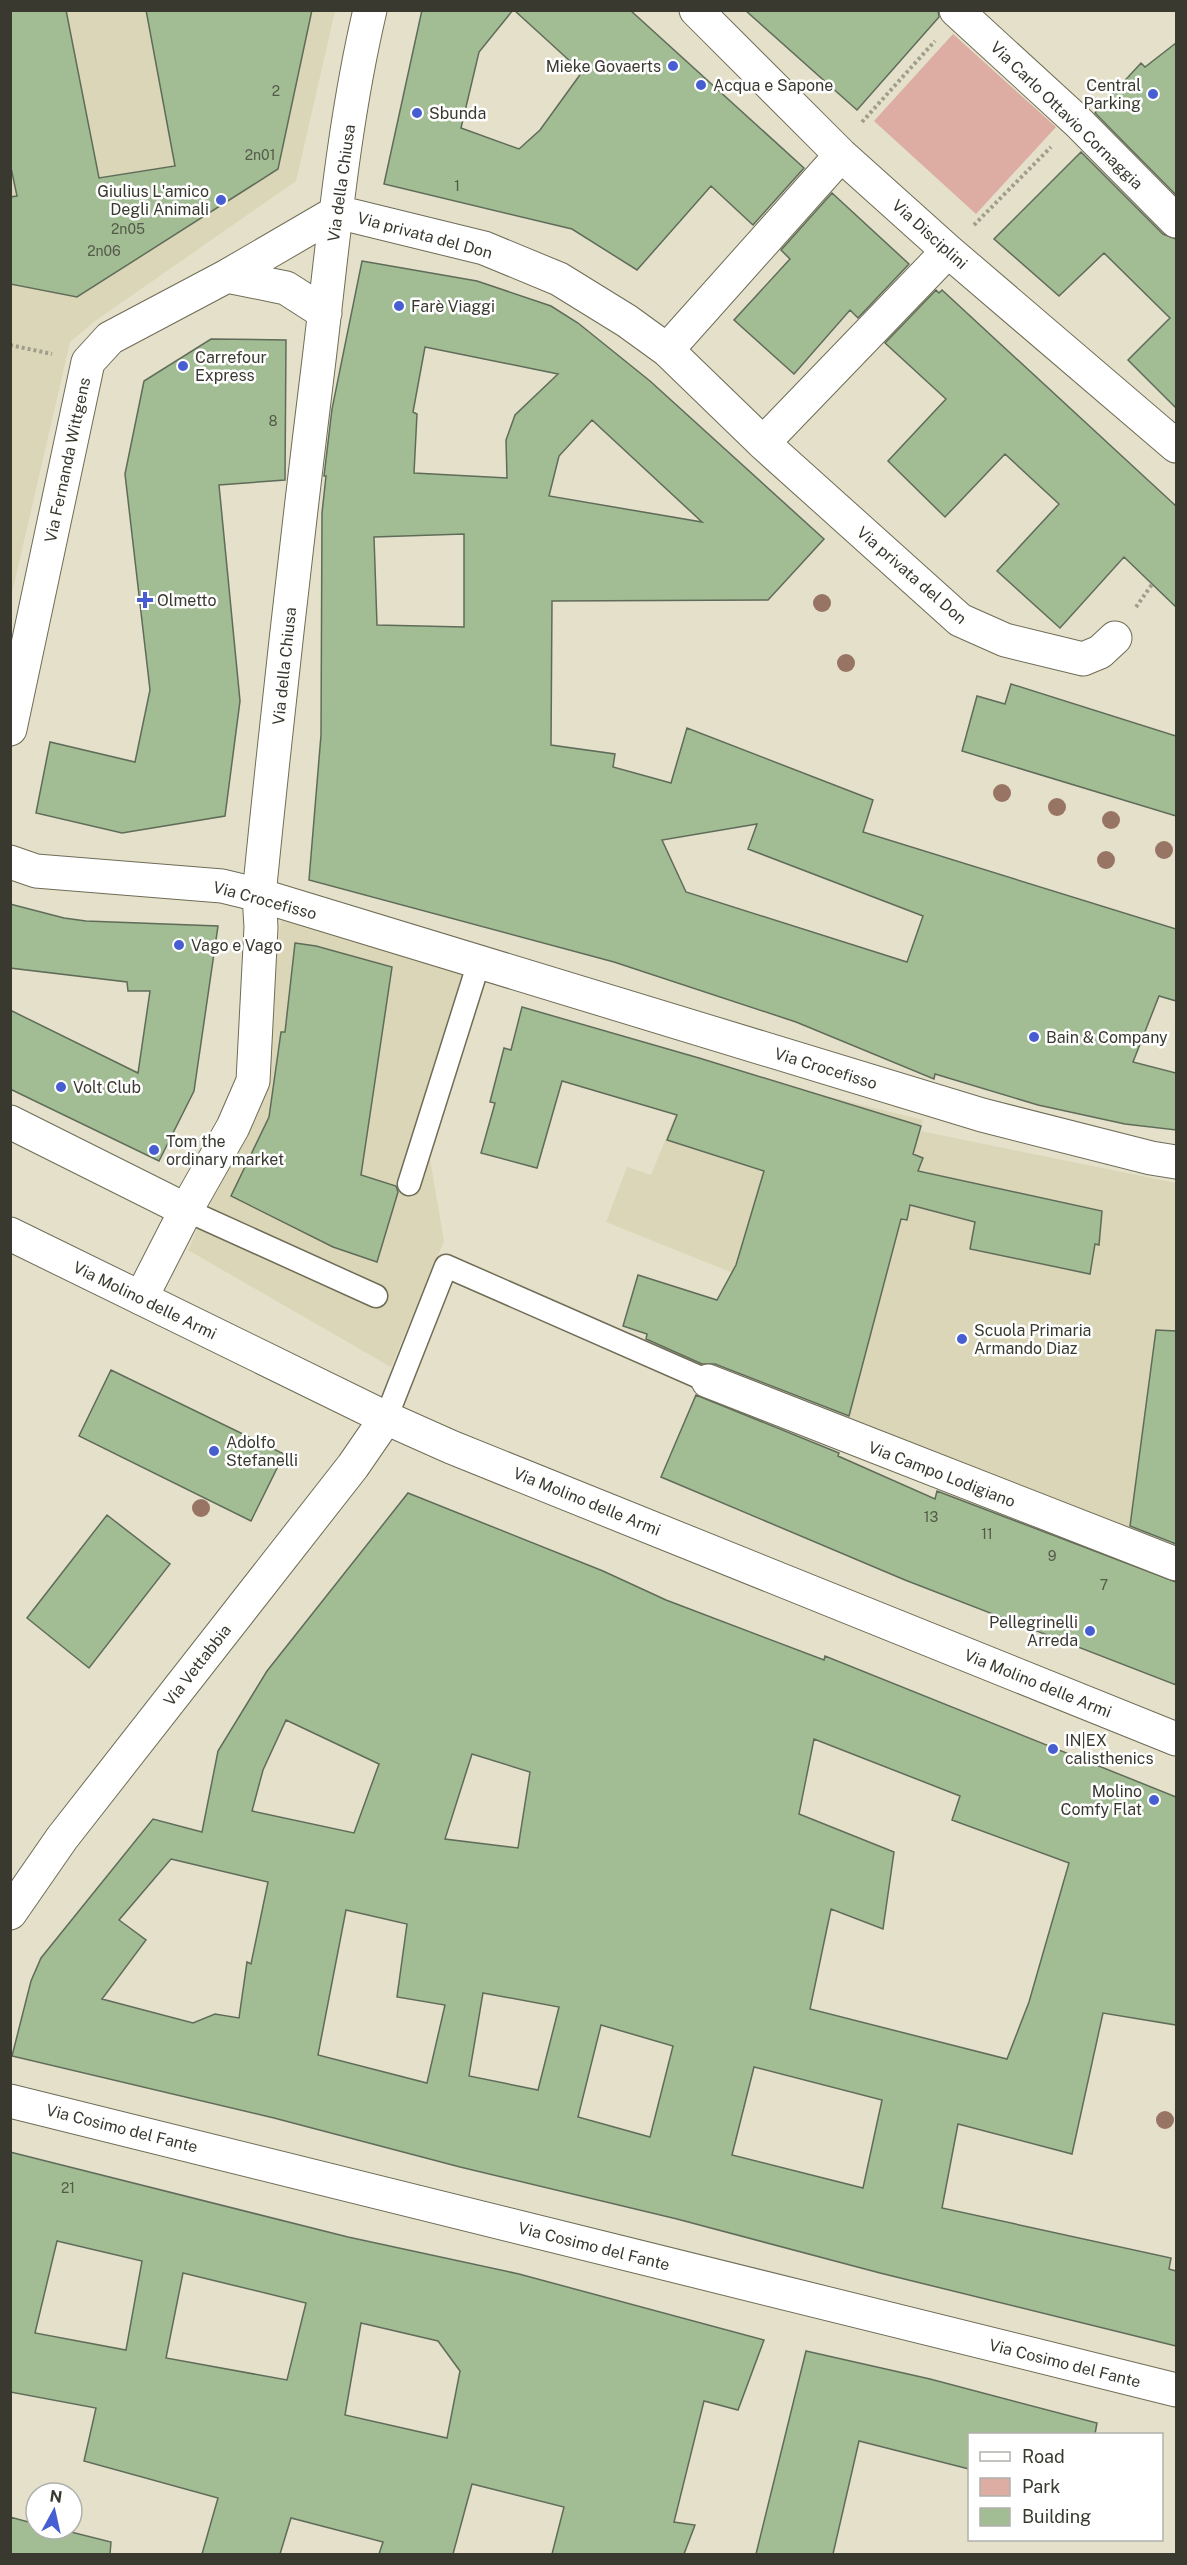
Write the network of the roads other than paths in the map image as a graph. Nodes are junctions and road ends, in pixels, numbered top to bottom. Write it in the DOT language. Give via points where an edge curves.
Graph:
graph roads {
  1 [pos="370,10"];
  2 [pos="696,10"];
  3 [pos="956,10"];
  4 [pos="841,154"];
  5 [pos="337,212"];
  6 [pos="1176,221"];
  7 [pos="948,251"];
  8 [pos="227,276"];
  9 [pos="325,312"];
  10 [pos="666,350"];
  11 [pos="763,443"];
  12 [pos="1176,446"];
  13 [pos="1115,638"];
  14 [pos="11,722"];
  15 [pos="10,862"];
  16 [pos="259,895"];
  17 [pos="479,962"];
  18 [pos="10,1122"];
  19 [pos="1176,1162"];
  20 [pos="409,1184"];
  21 [pos="186,1210"];
  22 [pos="10,1234"];
  23 [pos="376,1296"];
  24 [pos="141,1298"];
  25 [pos="708,1381"];
  26 [pos="386,1418"];
  27 [pos="1176,1564"];
  28 [pos="1176,1739"];
  29 [pos="10,1913"];
  30 [pos="10,2101"];
  31 [pos="1176,2390"];
  1 -- 5 [label="street, Via della Chiusa" via="355,80"];
  2 -- 4 [label="street, Via Disciplini"];
  3 -- 6 [label="street, Via Carlo Ottavio Cornaggia" via="1105,142"];
  4 -- 7 [label="street, Via Disciplini"];
  4 -- 10 [label="street"];
  5 -- 8 [label="street, Via Fernanda Wittgens"];
  5 -- 9 [label="street, Via della Chiusa"];
  5 -- 10 [label="street, Via privata del Don" via="484,248 560,279"];
  7 -- 11 [label="street"];
  7 -- 12 [label="street, Via Disciplini"];
  8 -- 9 [label="street" via="286,288"];
  8 -- 14 [label="street, Via Fernanda Wittgens" via="110,338 88,362"];
  9 -- 16 [label="street, Via della Chiusa"];
  10 -- 11 [label="street, Via privata del Don"];
  11 -- 13 [label="street, Via privata del Don" via="960,620 1005,640 1083,659 1100,652"];
  15 -- 16 [label="street, Via Crocefisso" via="36,871 222,886"];
  16 -- 17 [label="street, Via Crocefisso"];
  16 -- 21 [label="street, Via della Chiusa" via="261,927 252,1081 233,1128"];
  17 -- 19 [label="street, Via Crocefisso" via="982,1115"];
  17 -- 20 [label="lane"];
  18 -- 21 [label="street"];
  21 -- 23 [label="lane"];
  21 -- 24 [label="street, Via della Chiusa"];
  22 -- 24 [label="street, Via Molino delle Armi"];
  24 -- 26 [label="street, Via Molino delle Armi"];
  25 -- 26 [label="lane" via="446,1266"];
  25 -- 27 [label="street, Via Campo Lodigiano"];
  26 -- 28 [label="street, Via Molino delle Armi"];
  26 -- 29 [label="street, Via Vettabbia" via="353,1466 62,1838"];
  30 -- 31 [label="street, Via Cosimo del Fante"];
}
